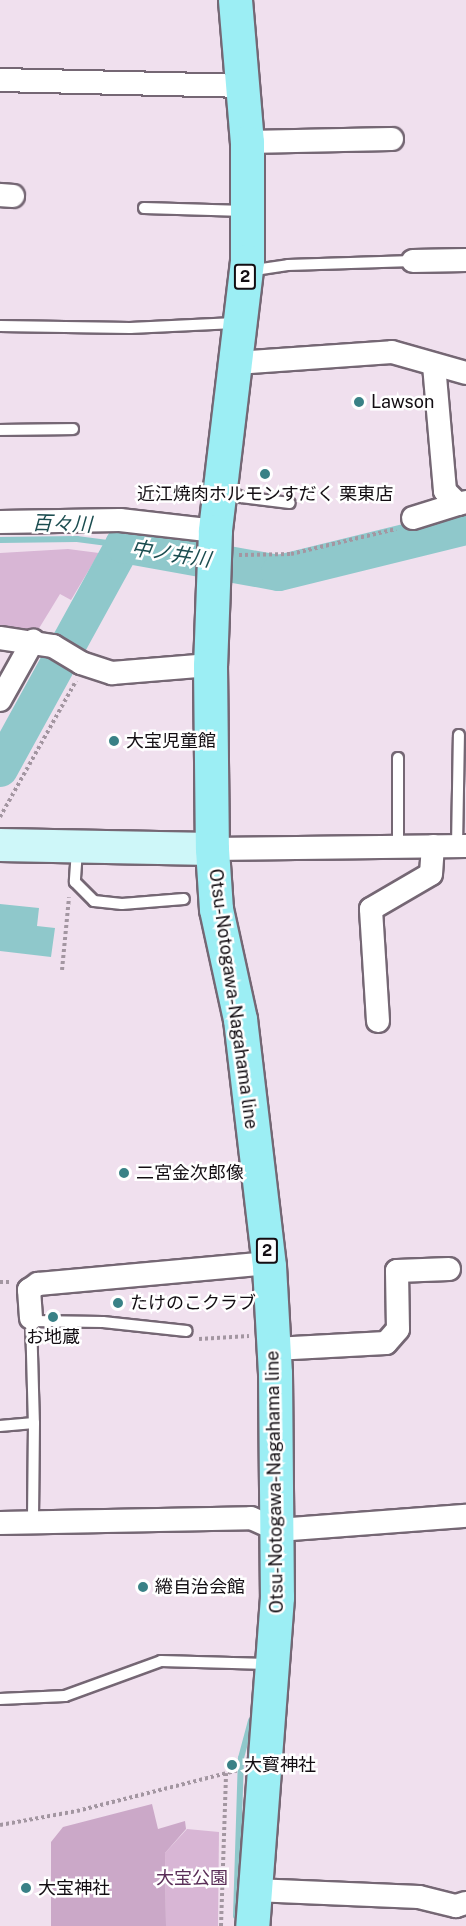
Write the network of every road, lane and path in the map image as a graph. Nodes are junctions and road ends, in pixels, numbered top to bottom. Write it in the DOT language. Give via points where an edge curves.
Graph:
graph roads {
  1 [pos="235,0"];
  2 [pos="0,80"];
  3 [pos="243,86"];
  4 [pos="392,139"];
  5 [pos="247,142"];
  6 [pos="144,208"];
  7 [pos="248,211"];
  8 [pos="466,260"];
  9 [pos="413,261"];
  10 [pos="246,271"];
  11 [pos="239,322"];
  12 [pos="0,326"];
  13 [pos="236,363"];
  14 [pos="434,365"];
  15 [pos="466,373"];
  16 [pos="73,429"];
  17 [pos="0,430"];
  18 [pos="220,488"];
  19 [pos="290,503"];
  20 [pos="462,503"];
  21 [pos="413,518"];
  22 [pos="0,522"];
  23 [pos="214,554"];
  24 [pos="0,638"];
  25 [pos="43,643"];
  26 [pos="84,664"];
  27 [pos="210,665"];
  28 [pos="0,700"];
  29 [pos="459,735"];
  30 [pos="398,758"];
  31 [pos="0,817"];
  32 [pos="0,846"];
  33 [pos="433,846"];
  34 [pos="461,846"];
  35 [pos="77,847"];
  36 [pos="398,847"];
  37 [pos="212,849"];
  38 [pos="75,882"];
  39 [pos="184,899"];
  40 [pos="62,970"];
  41 [pos="378,1021"];
  42 [pos="268,1263"];
  43 [pos="449,1269"];
  44 [pos="31,1319"];
  45 [pos="187,1331"];
  46 [pos="274,1342"];
  47 [pos="34,1423"];
  48 [pos="0,1426"];
  49 [pos="466,1516"];
  50 [pos="33,1522"];
  51 [pos="0,1523"];
  52 [pos="278,1530"];
  53 [pos="274,1664"];
  54 [pos="0,1699"];
  55 [pos="233,1771"];
  56 [pos="226,1773"];
  57 [pos="0,1825"];
  58 [pos="254,1890"];
  59 [pos="466,1903"];
  60 [pos="221,1926"];
  61 [pos="252,1926"];
  1 -- 3 [label="main road, Otsu-Notogawa-Nagahama line / 2"];
  2 -- 3 [label="street"];
  3 -- 5 [label="main road, Otsu-Notogawa-Nagahama line / 2"];
  4 -- 5 [label="street"];
  5 -- 7 [label="main road, Otsu-Notogawa-Nagahama line / 2"];
  6 -- 7 [label="lane"];
  7 -- 10 [label="main road, Otsu-Notogawa-Nagahama line / 2"];
  8 -- 9 [label="street"];
  9 -- 10 [label="lane" via="288,265"];
  10 -- 11 [label="main road, Otsu-Notogawa-Nagahama line / 2"];
  11 -- 12 [label="lane" via="130,328"];
  11 -- 13 [label="main road, Otsu-Notogawa-Nagahama line / 2"];
  13 -- 14 [label="street" via="392,352"];
  13 -- 18 [label="main road, Otsu-Notogawa-Nagahama line / 2"];
  14 -- 15 [label="street"];
  14 -- 20 [label="street" via="445,491"];
  16 -- 17 [label="lane"];
  18 -- 19 [label="lane" via="241,497"];
  18 -- 23 [label="main road, Otsu-Notogawa-Nagahama line / 2"];
  20 -- 21 [label="street"];
  21 -- 23 [label="path" via="411,525 291,554"];
  22 -- 23 [label="street" via="120,520"];
  23 -- 27 [label="main road, Otsu-Notogawa-Nagahama line / 2"];
  24 -- 25 [label="street"];
  25 -- 26 [label="street"];
  25 -- 28 [label="street"];
  26 -- 27 [label="street" via="112,674"];
  26 -- 31 [label="path"];
  27 -- 37 [label="main road, Otsu-Notogawa-Nagahama line / 2"];
  29 -- 34 [label="lane"];
  30 -- 36 [label="lane"];
  32 -- 35 [label="street"];
  33 -- 34 [label="street"];
  33 -- 36 [label="street"];
  33 -- 41 [label="street" via="431,874 371,909"];
  35 -- 37 [label="street"];
  35 -- 38 [label="lane"];
  36 -- 37 [label="street"];
  37 -- 42 [label="main road, Otsu-Notogawa-Nagahama line / 2" via="216,909 240,1019"];
  38 -- 39 [label="lane" via="94,900 112,903"];
  38 -- 40 [label="path" via="69,893"];
  42 -- 44 [label="street" via="39,1284 29,1290"];
  42 -- 46 [label="main road, Otsu-Notogawa-Nagahama line / 2"];
  43 -- 46 [label="street" via="397,1271 398,1329 386,1343"];
  44 -- 45 [label="lane"];
  44 -- 47 [label="lane"];
  45 -- 46 [label="path" via="194,1339"];
  46 -- 52 [label="main road, Otsu-Notogawa-Nagahama line / 2"];
  47 -- 48 [label="lane"];
  47 -- 50 [label="lane"];
  49 -- 52 [label="street"];
  50 -- 51 [label="street"];
  50 -- 52 [label="street" via="251,1518"];
  52 -- 53 [label="main road, Otsu-Notogawa-Nagahama line / 2"];
  53 -- 54 [label="lane" via="161,1660 65,1696"];
  53 -- 58 [label="main road, Otsu-Notogawa-Nagahama line / 2"];
  55 -- 56 [label="path"];
  56 -- 57 [label="path" via="77,1811"];
  56 -- 60 [label="path"];
  58 -- 59 [label="street" via="419,1897 456,1906"];
  58 -- 61 [label="main road, Otsu-Notogawa-Nagahama line / 2"];
}
